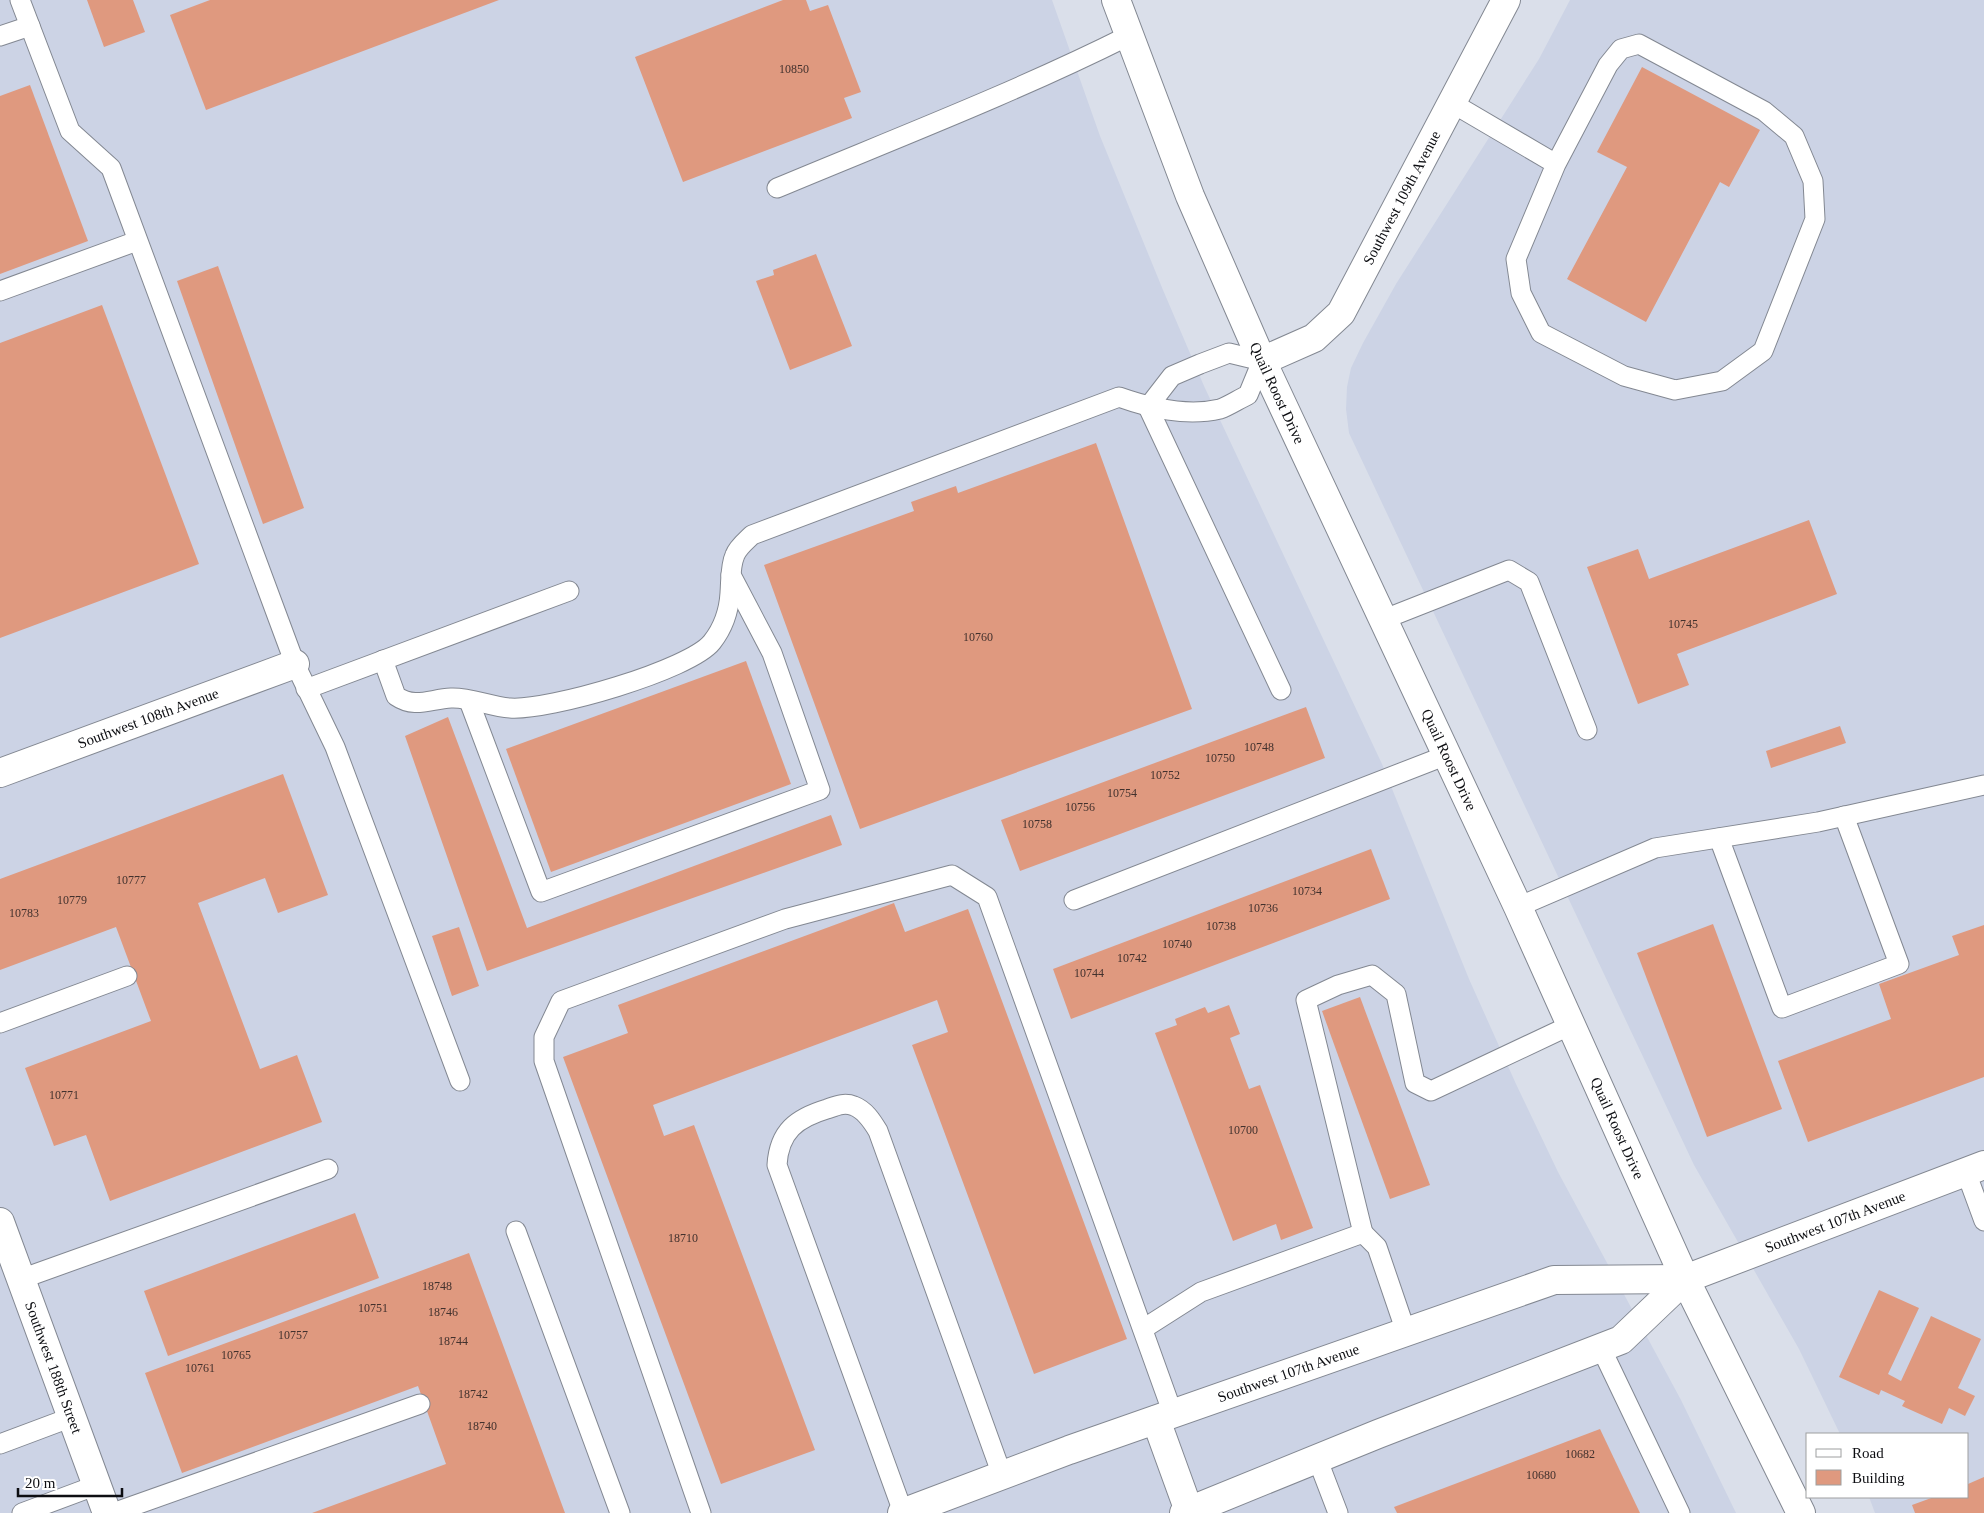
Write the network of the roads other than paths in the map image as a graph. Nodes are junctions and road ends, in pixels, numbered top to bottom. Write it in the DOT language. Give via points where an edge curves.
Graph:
graph roads {
  1 [pos="20,0"];
  2 [pos="1116,0"];
  3 [pos="1506,0"];
  4 [pos="30,26"];
  5 [pos="0,36"];
  6 [pos="1128,36"];
  7 [pos="1452,104"];
  8 [pos="1556,164"];
  9 [pos="777,188"];
  10 [pos="137,241"];
  11 [pos="0,291"];
  12 [pos="1262,361"];
  13 [pos="1148,407"];
  14 [pos="731,574"];
  15 [pos="569,592"];
  16 [pos="1382,620"];
  17 [pos="383,660"];
  18 [pos="295,664"];
  19 [pos="306,689"];
  20 [pos="1280,690"];
  21 [pos="469,701"];
  22 [pos="1587,730"];
  23 [pos="1447,755"];
  24 [pos="0,772"];
  25 [pos="1984,785"];
  26 [pos="1844,816"];
  27 [pos="1718,838"];
  28 [pos="1074,900"];
  29 [pos="1518,907"];
  30 [pos="127,976"];
  31 [pos="0,1023"];
  32 [pos="1571,1025"];
  33 [pos="460,1081"];
  34 [pos="328,1168"];
  35 [pos="1975,1169"];
  36 [pos="1984,1221"];
  37 [pos="0,1222"];
  38 [pos="516,1231"];
  39 [pos="1363,1233"];
  40 [pos="21,1279"];
  41 [pos="1685,1279"];
  42 [pos="1143,1329"];
  43 [pos="1406,1332"];
  44 [pos="1601,1348"];
  45 [pos="420,1404"];
  46 [pos="72,1417"];
  47 [pos="1165,1417"];
  48 [pos="0,1444"];
  49 [pos="1318,1458"];
  50 [pos="1002,1475"];
  51 [pos="97,1485"];
  52 [pos="1188,1512"];
  53 [pos="22,1513"];
  54 [pos="108,1513"];
  55 [pos="113,1513"];
  56 [pos="620,1513"];
  57 [pos="701,1513"];
  58 [pos="902,1513"];
  59 [pos="1338,1513"];
  60 [pos="1680,1513"];
  61 [pos="1801,1513"];
  1 -- 4 [label="lane"];
  2 -- 6 [label="street, Quail Roost Drive"];
  3 -- 7 [label="street, Southwest 109th Avenue"];
  4 -- 5 [label="lane"];
  4 -- 10 [label="lane" via="70,131 111,168"];
  6 -- 9 [label="lane" via="1010,91"];
  6 -- 12 [label="street, Quail Roost Drive" via="1190,196"];
  7 -- 8 [label="lane"];
  7 -- 12 [label="street, Southwest 109th Avenue" via="1341,313 1314,338"];
  8 -- 8 [label="lane" via="1516,259 1521,293 1541,333 1624,376 1675,390 1722,381 1763,351 1815,219 1813,181 1794,136 1764,111 1639,44 1622,49 1608,66"];
  10 -- 11 [label="lane"];
  10 -- 18 [label="lane"];
  12 -- 13 [label="lane" via="1229,352 1172,376"];
  12 -- 13 [label="lane" via="1248,395 1220,409 1181,411"];
  12 -- 16 [label="street, Quail Roost Drive"];
  13 -- 14 [label="lane" via="1120,397 752,535 735,554"];
  13 -- 20 [label="lane"];
  14 -- 21 [label="lane" via="722,628 698,656 623,685 560,702 510,708"];
  14 -- 21 [label="lane" via="772,653 820,790 541,892"];
  15 -- 17 [label="lane"];
  16 -- 22 [label="lane" via="1509,570 1529,582"];
  16 -- 23 [label="street, Quail Roost Drive"];
  17 -- 19 [label="lane"];
  17 -- 21 [label="lane" via="396,696 404,701 422,703 451,698"];
  18 -- 19 [label="lane"];
  18 -- 24 [label="street, Southwest 108th Avenue"];
  19 -- 33 [label="lane" via="335,747"];
  23 -- 28 [label="lane"];
  23 -- 29 [label="street, Quail Roost Drive"];
  25 -- 26 [label="lane"];
  26 -- 27 [label="lane"];
  26 -- 27 [label="lane" via="1900,964 1782,1008"];
  27 -- 29 [label="lane" via="1655,848"];
  29 -- 32 [label="street, Quail Roost Drive"];
  30 -- 31 [label="lane"];
  32 -- 39 [label="lane" via="1431,1091 1415,1082 1396,994 1372,975 1338,985 1306,1000"];
  32 -- 41 [label="street, Quail Roost Drive"];
  34 -- 40 [label="lane"];
  35 -- 36 [label="lane"];
  35 -- 41 [label="street, Southwest 107th Avenue"];
  37 -- 40 [label="street, Southwest 188th Street"];
  38 -- 56 [label="lane"];
  39 -- 42 [label="lane" via="1201,1292"];
  39 -- 43 [label="lane" via="1377,1247"];
  40 -- 46 [label="street, Southwest 188th Street"];
  41 -- 43 [label="street, Southwest 107th Avenue" via="1554,1280"];
  41 -- 44 [label="street, Southwest 107th Avenue" via="1621,1340"];
  41 -- 61 [label="street, Quail Roost Drive"];
  42 -- 47 [label="lane"];
  42 -- 57 [label="lane" via="987,897 952,875 785,919 560,1001 544,1037 544,1061"];
  43 -- 47 [label="street, Southwest 107th Avenue"];
  44 -- 49 [label="street, Southwest 107th Avenue"];
  44 -- 60 [label="lane"];
  45 -- 55 [label="lane"];
  46 -- 48 [label="lane"];
  46 -- 51 [label="street, Southwest 188th Street"];
  47 -- 50 [label="street, Southwest 107th Avenue"];
  47 -- 52 [label="street"];
  49 -- 52 [label="street, Southwest 107th Avenue"];
  49 -- 59 [label="lane"];
  50 -- 58 [label="street, Southwest 107th Avenue"];
  50 -- 58 [label="lane" via="878,1131 868,1116 854,1106 843,1104 819,1111 794,1124 783,1136 777,1165"];
  51 -- 53 [label="lane"];
  51 -- 54 [label="street, Southwest 188th Street"];
}
